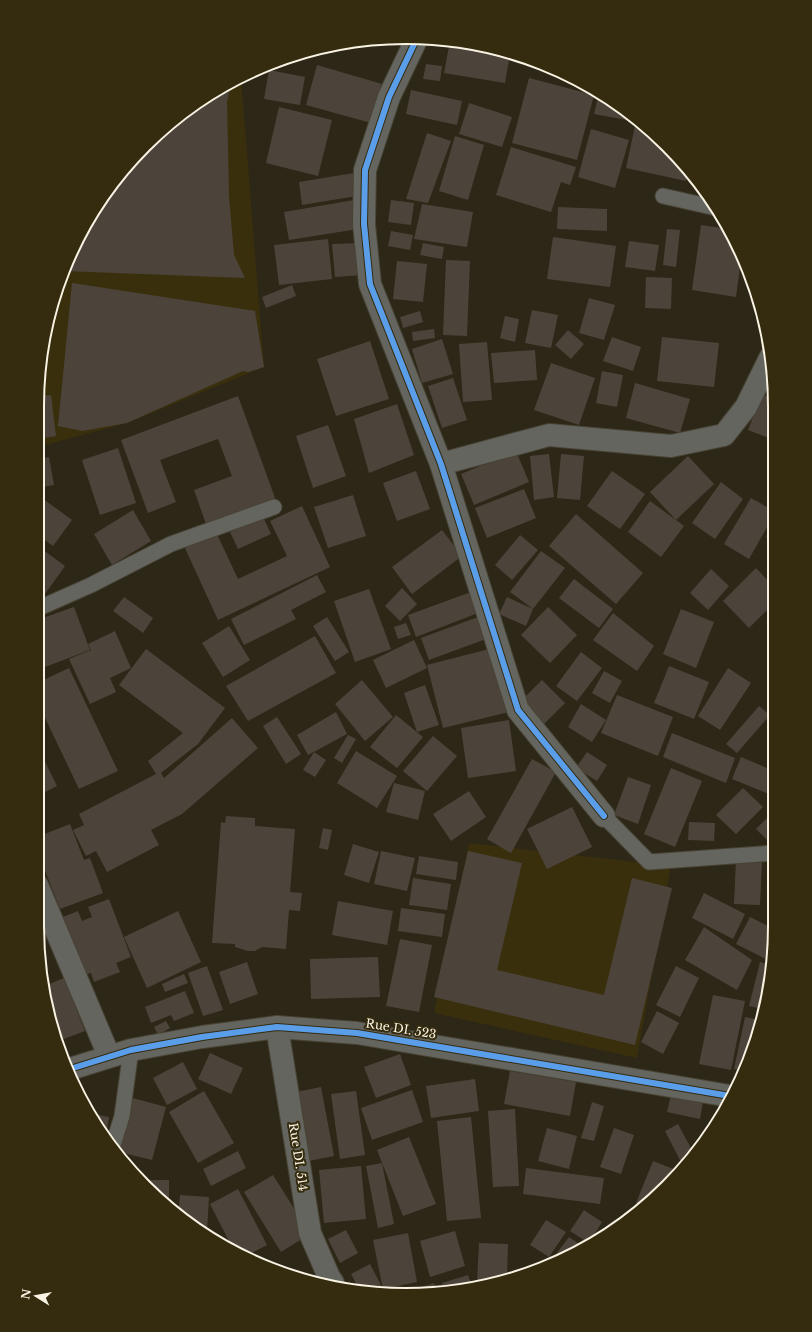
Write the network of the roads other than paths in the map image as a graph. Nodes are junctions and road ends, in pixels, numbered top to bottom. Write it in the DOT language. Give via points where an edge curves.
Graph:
graph roads {
  1 [pos="414,44"];
  2 [pos="663,196"];
  3 [pos="708,206"];
  4 [pos="766,367"];
  5 [pos="441,464"];
  6 [pos="274,507"];
  7 [pos="44,606"];
  8 [pos="604,816"];
  9 [pos="768,853"];
  10 [pos="44,902"];
  11 [pos="277,1027"];
  12 [pos="131,1050"];
  13 [pos="109,1056"];
  14 [pos="73,1068"];
  15 [pos="726,1095"];
  16 [pos="115,1140"];
  17 [pos="331,1280"];
  1 -- 5 [label="street" via="389,97 365,170 364,224 370,284"];
  2 -- 3 [label="lane"];
  4 -- 5 [label="street" via="746,407 724,436 671,446 549,435"];
  5 -- 8 [label="street" via="518,710"];
  6 -- 7 [label="lane" via="171,544"];
  8 -- 9 [label="lane" via="649,862"];
  10 -- 13 [label="street"];
  11 -- 12 [label="street, Rue DI. 523"];
  11 -- 15 [label="street, Rue DI. 523" via="357,1033"];
  11 -- 17 [label="street, Rue DI. 514" via="310,1233"];
  12 -- 13 [label="street, Rue DI. 523"];
  12 -- 16 [label="lane" via="122,1116"];
  13 -- 14 [label="street, Rue DI. 523"];
}
